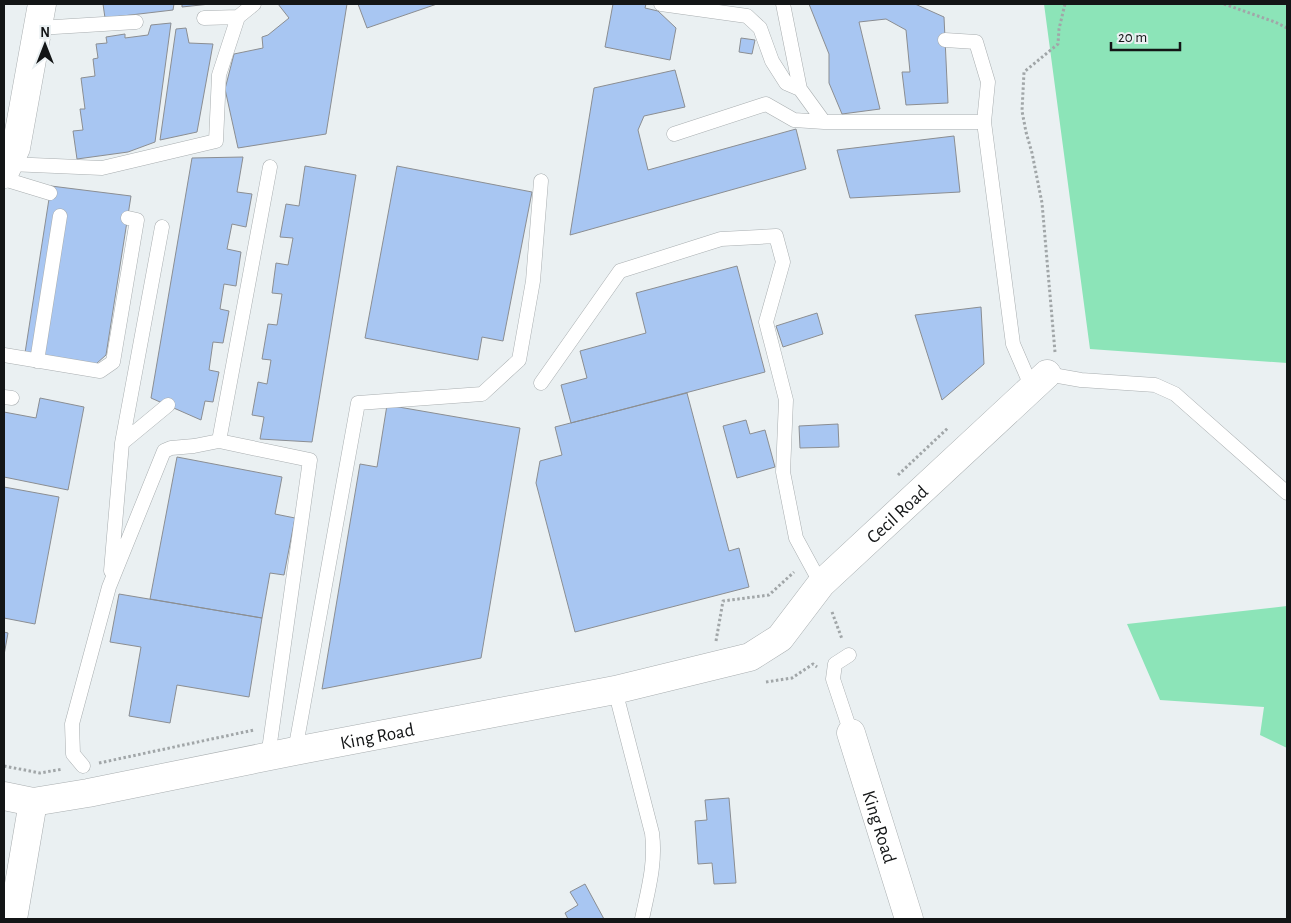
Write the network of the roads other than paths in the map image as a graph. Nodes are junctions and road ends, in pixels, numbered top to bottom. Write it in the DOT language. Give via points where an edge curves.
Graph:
graph roads {
  1 [pos="254,4"];
  2 [pos="661,4"];
  3 [pos="783,4"];
  4 [pos="40,16"];
  5 [pos="238,17"];
  6 [pos="204,18"];
  7 [pos="136,22"];
  8 [pos="945,40"];
  9 [pos="800,89"];
  10 [pos="824,122"];
  11 [pos="984,122"];
  12 [pos="674,134"];
  13 [pos="270,167"];
  14 [pos="5,173"];
  15 [pos="541,181"];
  16 [pos="50,194"];
  17 [pos="60,216"];
  18 [pos="128,218"];
  19 [pos="162,227"];
  20 [pos="4,355"];
  21 [pos="37,361"];
  22 [pos="1040,381"];
  23 [pos="541,383"];
  24 [pos="168,405"];
  25 [pos="218,441"];
  26 [pos="122,443"];
  27 [pos="1287,493"];
  28 [pos="821,584"];
  29 [pos="109,587"];
  30 [pos="849,655"];
  31 [pos="750,657"];
  32 [pos="615,690"];
  33 [pos="851,732"];
  34 [pos="295,752"];
  35 [pos="268,757"];
  36 [pos="84,766"];
  37 [pos="4,796"];
  38 [pos="33,802"];
  39 [pos="13,919"];
  40 [pos="642,919"];
  41 [pos="909,919"];
  1 -- 5 [label="lane"];
  2 -- 9 [label="lane" via="747,16 760,28 772,61 786,83"];
  3 -- 9 [label="lane"];
  4 -- 7 [label="lane"];
  4 -- 14 [label="street" via="16,148"];
  5 -- 6 [label="lane"];
  5 -- 14 [label="lane" via="219,75 216,141 102,168"];
  8 -- 11 [label="lane" via="976,42 988,82"];
  9 -- 10 [label="lane"];
  10 -- 11 [label="lane"];
  10 -- 12 [label="lane" via="794,120 766,104"];
  11 -- 22 [label="lane" via="1014,344"];
  13 -- 25 [label="lane"];
  14 -- 16 [label="lane"];
  15 -- 34 [label="lane" via="533,281 519,360 482,394 358,403"];
  17 -- 21 [label="lane"];
  18 -- 21 [label="lane" via="137,220 113,362 100,371"];
  19 -- 26 [label="lane"];
  20 -- 21 [label="lane"];
  22 -- 27 [label="lane" via="1155,385 1175,394"];
  22 -- 28 [label="street, Cecil Road"];
  23 -- 28 [label="lane" via="620,271 721,239 776,236 783,262 766,322 786,400 783,472 796,538"];
  24 -- 26 [label="lane"];
  25 -- 29 [label="lane" via="171,448 164,452"];
  25 -- 35 [label="lane" via="310,460"];
  26 -- 29 [label="lane"];
  28 -- 31 [label="street, Cecil Road" via="780,638"];
  29 -- 36 [label="lane" via="72,724 73,754"];
  30 -- 33 [label="lane" via="835,664 833,679"];
  31 -- 32 [label="street, King Road"];
  32 -- 34 [label="street, King Road"];
  32 -- 40 [label="lane" via="654,849"];
  33 -- 41 [label="street, King Road"];
  34 -- 35 [label="street, King Road"];
  35 -- 38 [label="street, King Road"];
  37 -- 38 [label="street, King Road"];
  38 -- 39 [label="street"];
}
